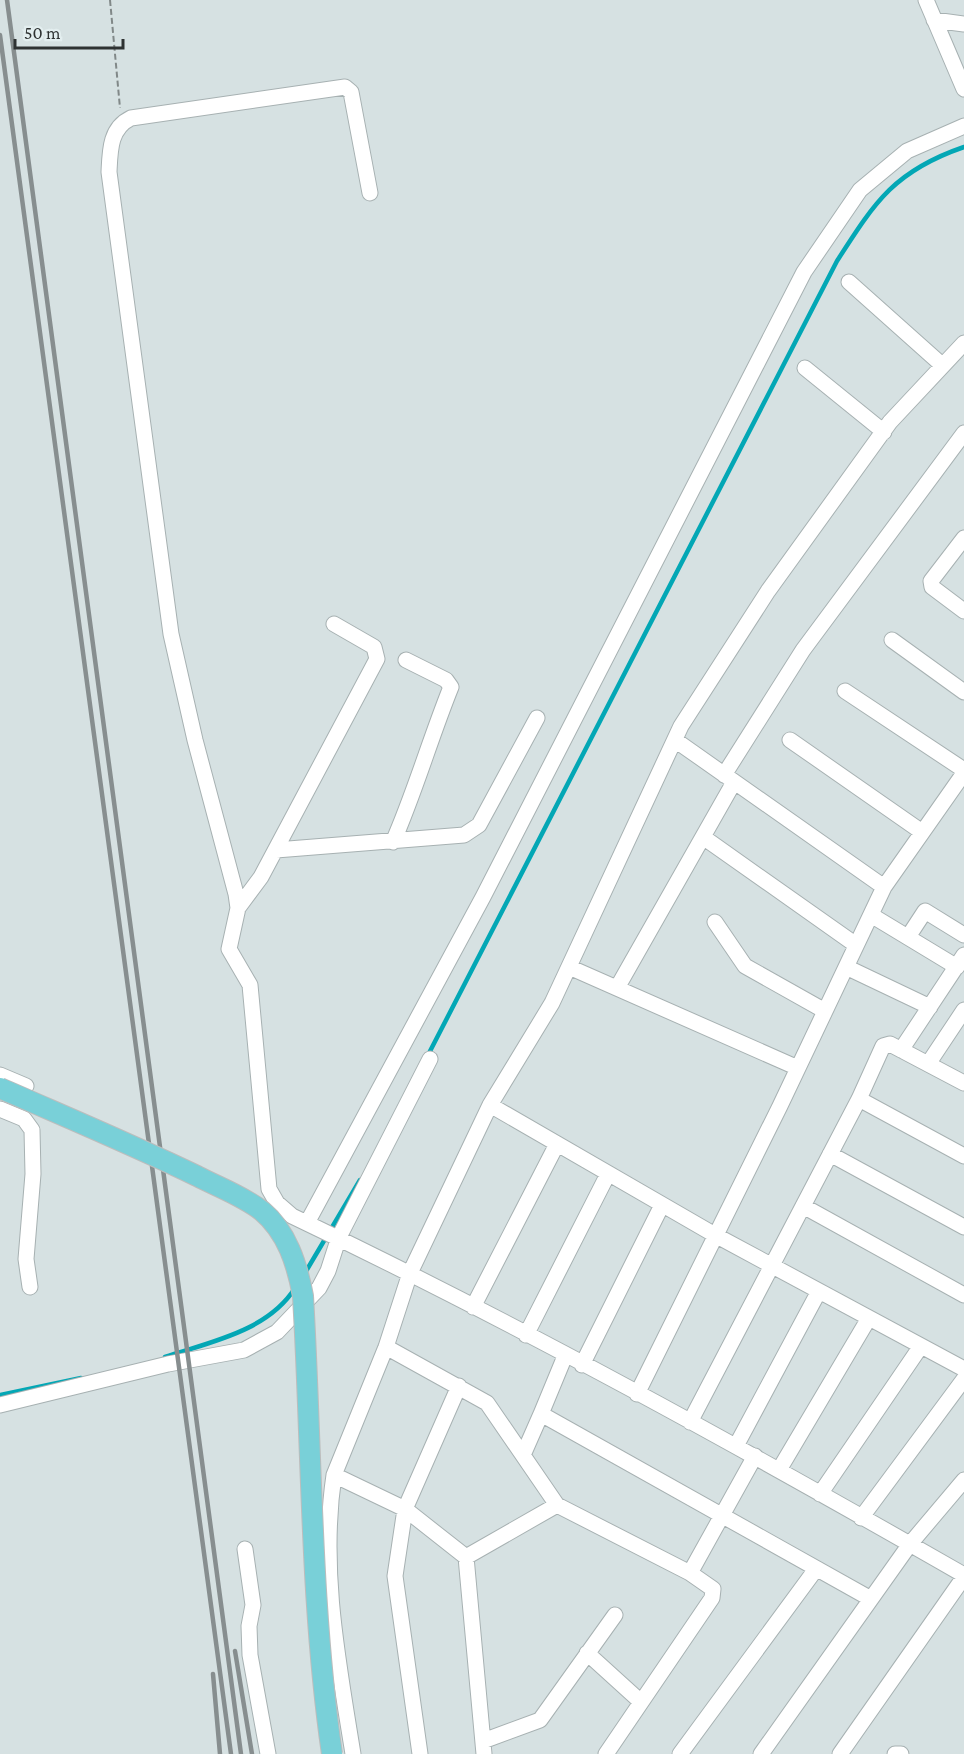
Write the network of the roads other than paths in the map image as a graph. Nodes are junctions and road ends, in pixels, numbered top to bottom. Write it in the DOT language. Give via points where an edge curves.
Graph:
graph roads {
  1 [pos="927,0"];
  2 [pos="934,20"];
  3 [pos="964,24"];
  4 [pos="964,89"];
  5 [pos="964,126"];
  6 [pos="370,193"];
  7 [pos="849,282"];
  8 [pos="964,343"];
  9 [pos="942,365"];
  10 [pos="805,368"];
  11 [pos="884,432"];
  12 [pos="964,433"];
  13 [pos="964,538"];
  14 [pos="964,611"];
  15 [pos="334,624"];
  16 [pos="892,640"];
  17 [pos="406,660"];
  18 [pos="845,691"];
  19 [pos="964,693"];
  20 [pos="537,718"];
  21 [pos="675,740"];
  22 [pos="790,740"];
  23 [pos="963,777"];
  24 [pos="729,778"];
  25 [pos="922,832"];
  26 [pos="703,837"];
  27 [pos="393,842"];
  28 [pos="276,850"];
  29 [pos="884,887"];
  30 [pos="238,908"];
  31 [pos="871,915"];
  32 [pos="715,922"];
  33 [pos="964,935"];
  34 [pos="908,937"];
  35 [pos="856,945"];
  36 [pos="960,961"];
  37 [pos="569,967"];
  38 [pos="846,967"];
  39 [pos="617,988"];
  40 [pos="930,1007"];
  41 [pos="964,1010"];
  42 [pos="825,1011"];
  43 [pos="901,1050"];
  44 [pos="430,1059"];
  45 [pos="928,1064"];
  46 [pos="798,1068"];
  47 [pos="0,1075"];
  48 [pos="964,1083"];
  49 [pos="26,1086"];
  50 [pos="0,1089"];
  51 [pos="859,1099"];
  52 [pos="490,1105"];
  53 [pos="0,1109"];
  54 [pos="557,1144"];
  55 [pos="830,1154"];
  56 [pos="964,1156"];
  57 [pos="608,1174"];
  58 [pos="662,1204"];
  59 [pos="803,1206"];
  60 [pos="964,1227"];
  61 [pos="325,1231"];
  62 [pos="716,1235"];
  63 [pos="772,1265"];
  64 [pos="410,1273"];
  65 [pos="30,1287"];
  66 [pos="819,1291"];
  67 [pos="964,1295"];
  68 [pos="473,1307"];
  69 [pos="869,1318"];
  70 [pos="526,1335"];
  71 [pos="921,1346"];
  72 [pos="386,1347"];
  73 [pos="565,1356"];
  74 [pos="582,1365"];
  75 [pos="964,1369"];
  76 [pos="964,1379"];
  77 [pos="459,1386"];
  78 [pos="637,1394"];
  79 [pos="0,1405"];
  80 [pos="541,1414"];
  81 [pos="690,1422"];
  82 [pos="736,1446"];
  83 [pos="523,1455"];
  84 [pos="755,1456"];
  85 [pos="779,1470"];
  86 [pos="334,1475"];
  87 [pos="964,1480"];
  88 [pos="820,1494"];
  89 [pos="557,1505"];
  90 [pos="405,1509"];
  91 [pos="724,1515"];
  92 [pos="861,1518"];
  93 [pos="910,1544"];
  94 [pos="245,1549"];
  95 [pos="466,1557"];
  96 [pos="816,1569"];
  97 [pos="690,1573"];
  98 [pos="964,1576"];
  99 [pos="871,1599"];
  100 [pos="615,1615"];
  101 [pos="587,1653"];
  102 [pos="641,1702"];
  103 [pos="484,1747"];
  104 [pos="268,1754"];
  105 [pos="332,1754"];
  106 [pos="353,1754"];
  107 [pos="420,1754"];
  108 [pos="606,1754"];
  109 [pos="680,1754"];
  110 [pos="761,1754"];
  111 [pos="840,1754"];
  112 [pos="895,1754"];
  113 [pos="901,1754"];
  1 -- 2 [label="street"];
  2 -- 3 [label="street"];
  2 -- 4 [label="street"];
  5 -- 61 [label="street" via="907,151 860,190 804,272 483,897"];
  6 -- 30 [label="street" via="351,92 345,87 131,117 115,131 110,149 109,172 171,634"];
  7 -- 9 [label="street"];
  8 -- 9 [label="street"];
  9 -- 11 [label="street"];
  10 -- 11 [label="street"];
  11 -- 21 [label="street" via="768,591"];
  12 -- 24 [label="street" via="803,650"];
  13 -- 14 [label="street" via="931,584"];
  15 -- 28 [label="street" via="374,647 377,659"];
  16 -- 19 [label="street"];
  17 -- 27 [label="street" via="446,680 451,687 415,793"];
  18 -- 23 [label="street"];
  20 -- 27 [label="street" via="472,831"];
  21 -- 24 [label="street"];
  21 -- 37 [label="street"];
  22 -- 25 [label="street"];
  23 -- 25 [label="street"];
  24 -- 26 [label="street"];
  24 -- 29 [label="street"];
  25 -- 29 [label="street"];
  26 -- 35 [label="street"];
  26 -- 39 [label="street"];
  27 -- 28 [label="street"];
  28 -- 30 [label="street"];
  29 -- 31 [label="street"];
  30 -- 61 [label="street" via="229,949 250,985 266,1180 284,1210"];
  31 -- 34 [label="street"];
  31 -- 35 [label="street"];
  32 -- 42 [label="street" via="745,966"];
  33 -- 34 [label="street" via="925,911"];
  34 -- 36 [label="street"];
  35 -- 38 [label="street"];
  36 -- 40 [label="street"];
  37 -- 39 [label="street"];
  37 -- 52 [label="street" via="552,1003"];
  38 -- 40 [label="street"];
  38 -- 42 [label="street"];
  39 -- 46 [label="street"];
  40 -- 43 [label="street"];
  41 -- 45 [label="street"];
  42 -- 46 [label="street"];
  43 -- 45 [label="street"];
  43 -- 51 [label="street" via="890,1044 883,1046"];
  44 -- 61 [label="street"];
  45 -- 48 [label="street"];
  46 -- 62 [label="street"];
  47 -- 49 [label="street"];
  50 -- 105 [label="main road, bridge" via="245,1200 278,1228 290,1248 303,1296 316,1600"];
  51 -- 55 [label="street"];
  51 -- 56 [label="street"];
  52 -- 54 [label="street"];
  52 -- 64 [label="street"];
  53 -- 65 [label="street" via="24,1119 32,1130 33,1174 26,1259"];
  54 -- 57 [label="street"];
  54 -- 68 [label="street"];
  55 -- 59 [label="street"];
  55 -- 60 [label="street"];
  57 -- 58 [label="street"];
  57 -- 70 [label="street"];
  58 -- 62 [label="street"];
  58 -- 74 [label="street"];
  59 -- 63 [label="street"];
  59 -- 67 [label="street"];
  61 -- 64 [label="street"];
  61 -- 79 [label="street" via="333,1260 318,1288 277,1332 258,1343 244,1350 168,1364"];
  62 -- 63 [label="street"];
  62 -- 78 [label="street"];
  63 -- 66 [label="street"];
  63 -- 81 [label="street"];
  64 -- 68 [label="street"];
  64 -- 72 [label="street"];
  66 -- 69 [label="street"];
  66 -- 82 [label="street"];
  68 -- 70 [label="street"];
  69 -- 71 [label="street"];
  69 -- 85 [label="street"];
  70 -- 73 [label="street"];
  71 -- 75 [label="street"];
  71 -- 88 [label="street"];
  72 -- 77 [label="street"];
  72 -- 86 [label="street"];
  73 -- 74 [label="street"];
  73 -- 80 [label="street"];
  74 -- 78 [label="street"];
  76 -- 92 [label="street"];
  77 -- 83 [label="street" via="482,1398"];
  77 -- 90 [label="street"];
  78 -- 81 [label="street"];
  80 -- 83 [label="street"];
  80 -- 91 [label="street"];
  81 -- 82 [label="street"];
  82 -- 84 [label="street"];
  83 -- 89 [label="street"];
  84 -- 85 [label="street"];
  84 -- 91 [label="street"];
  85 -- 88 [label="street"];
  86 -- 90 [label="street"];
  86 -- 106 [label="street" via="328,1541 330,1606"];
  87 -- 93 [label="street"];
  88 -- 92 [label="street"];
  89 -- 95 [label="street"];
  89 -- 97 [label="street"];
  90 -- 95 [label="street"];
  90 -- 107 [label="street" via="396,1576"];
  91 -- 96 [label="street"];
  91 -- 97 [label="street"];
  92 -- 93 [label="street"];
  93 -- 98 [label="street"];
  93 -- 99 [label="street"];
  94 -- 104 [label="street" via="253,1605 250,1655"];
  95 -- 103 [label="street"];
  96 -- 99 [label="street"];
  96 -- 109 [label="street"];
  97 -- 102 [label="street" via="711,1586 712,1598"];
  98 -- 111 [label="street"];
  99 -- 110 [label="street"];
  100 -- 101 [label="street"];
  101 -- 102 [label="street"];
  101 -- 103 [label="street" via="540,1720"];
  102 -- 108 [label="street"];
  112 -- 113 [label="street"];
}
